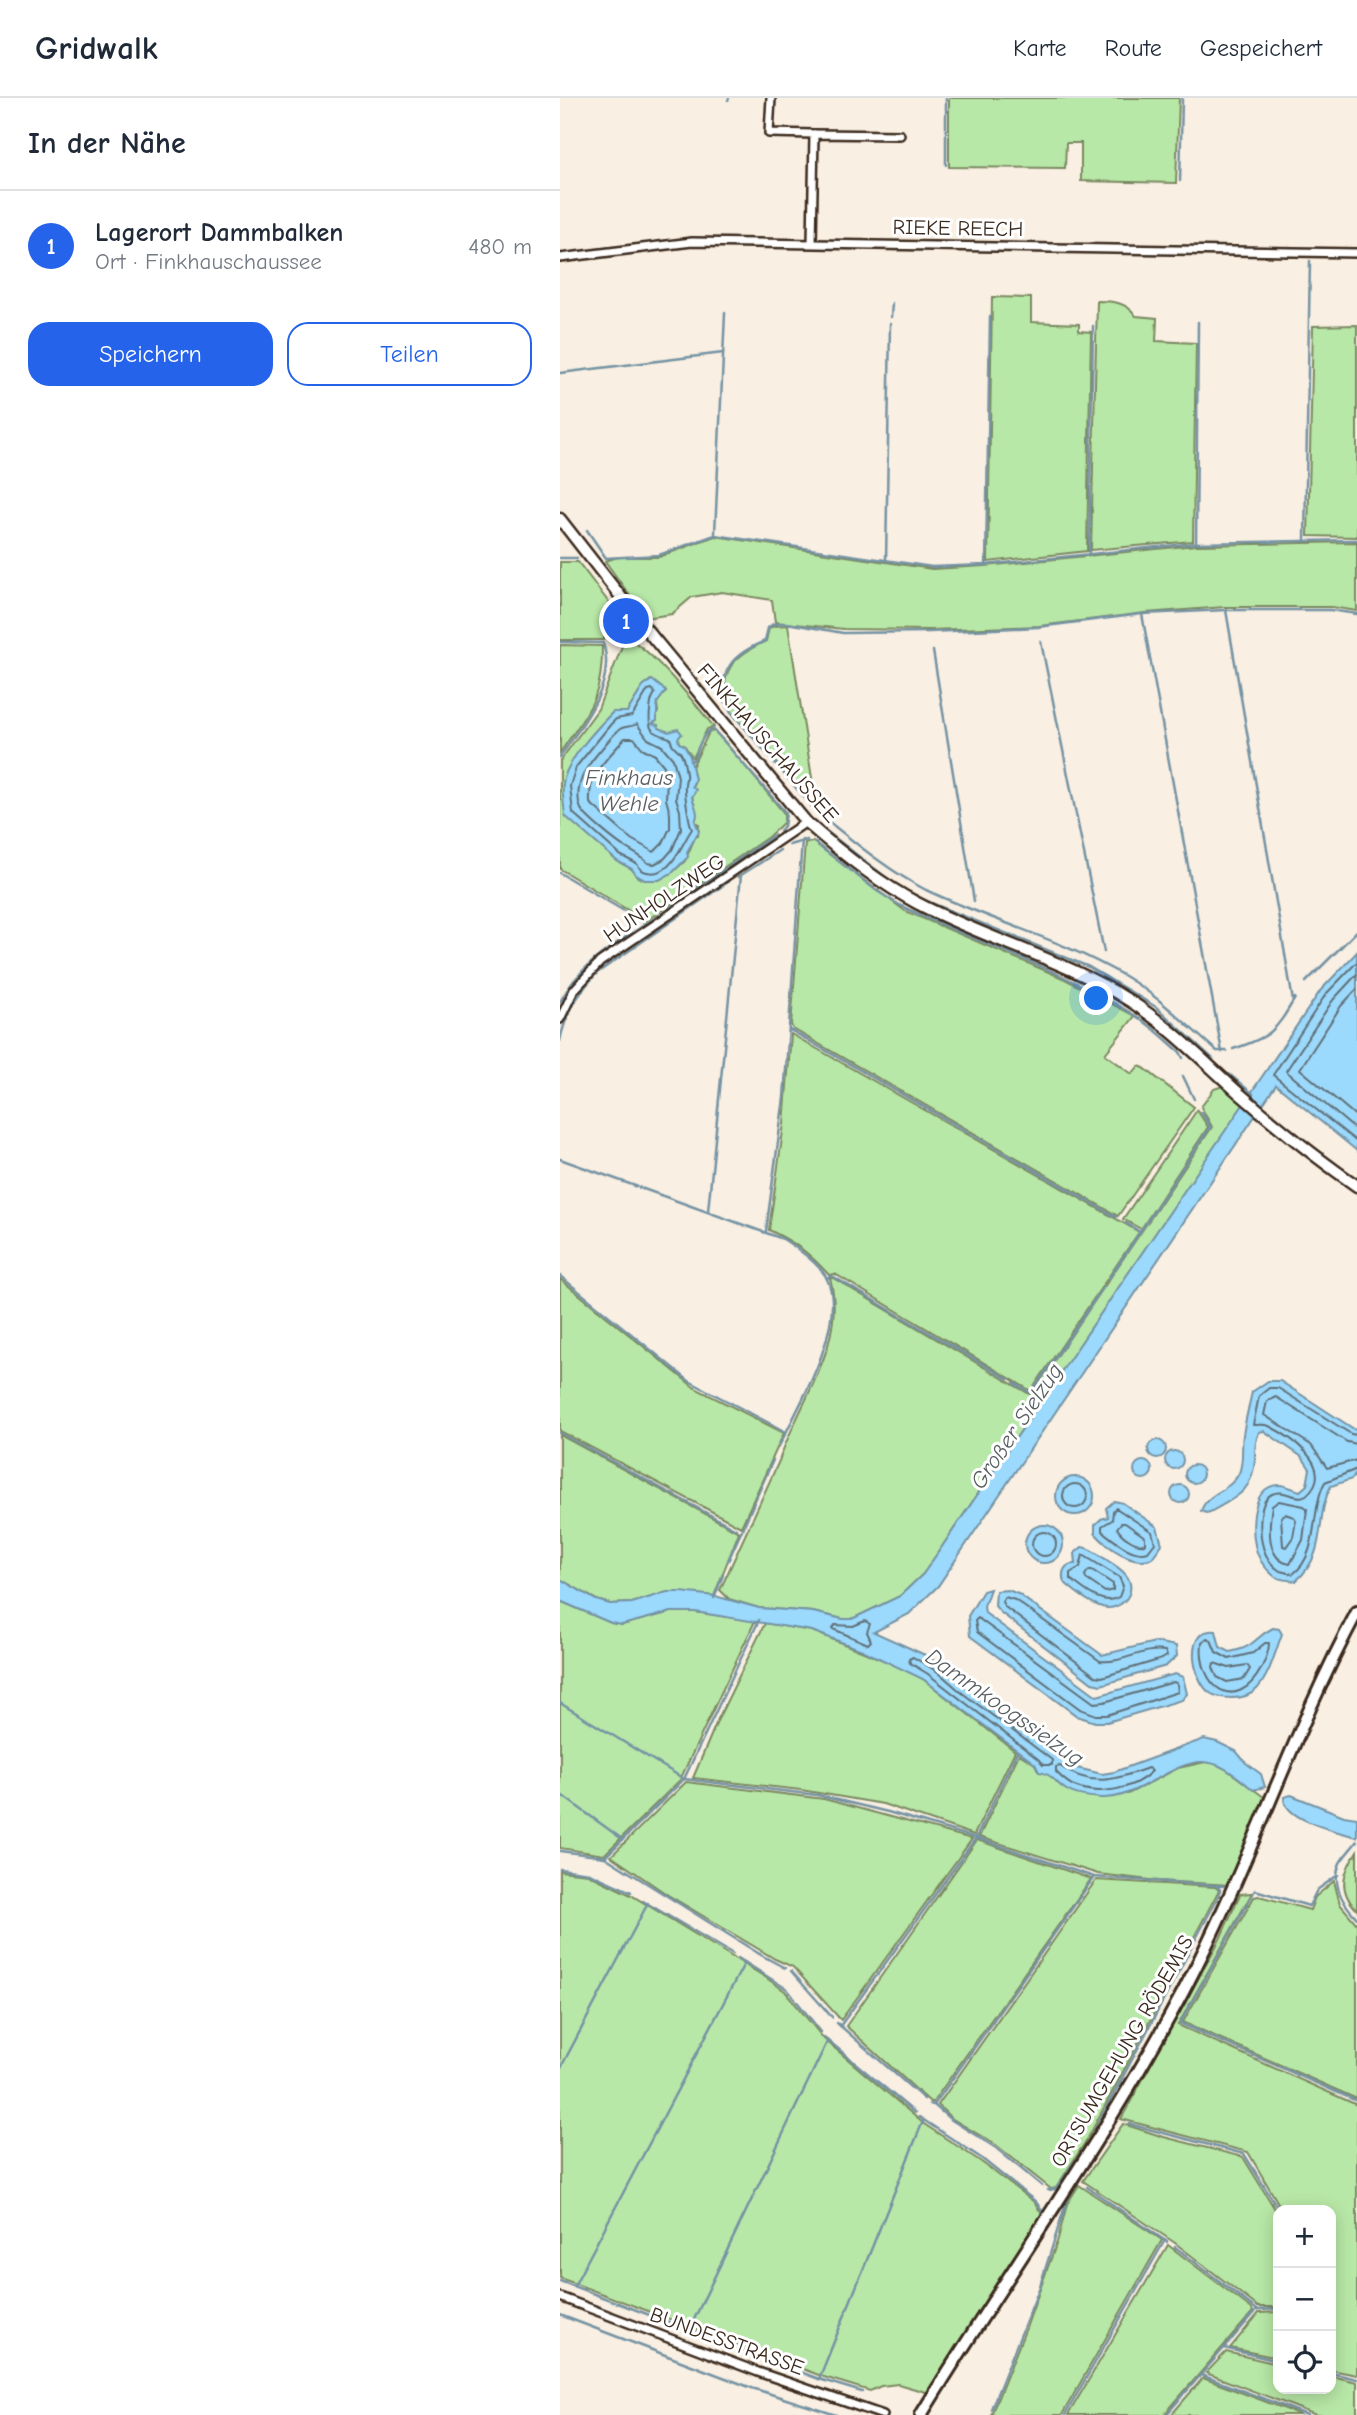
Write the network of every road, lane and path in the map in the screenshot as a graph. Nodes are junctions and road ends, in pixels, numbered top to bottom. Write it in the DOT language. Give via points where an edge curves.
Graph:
graph roads {
  1 [pos="771,98"];
  2 [pos="814,134"];
  3 [pos="900,135"];
  4 [pos="812,243"];
  5 [pos="1357,253"];
  6 [pos="560,258"];
  7 [pos="560,519"];
  8 [pos="806,822"];
  9 [pos="560,1019"];
  10 [pos="1357,1186"];
  11 [pos="1357,1612"];
  12 [pos="560,2297"];
  13 [pos="883,2415"];
  14 [pos="920,2415"];
  1 -- 2 [label="street" via="769,133"];
  2 -- 3 [label="street"];
  2 -- 4 [label="street"];
  4 -- 5 [label="street, RIEKE REECH"];
  4 -- 6 [label="street, RIEKE REECH" via="671,243"];
  7 -- 8 [label="street, FINKHAUSCHAUSSEE"];
  8 -- 9 [label="street, HUNHOLZWEG" via="600,962 574,990"];
  8 -- 10 [label="street, FINKHAUSCHAUSSEE" via="918,904 1089,978 1133,1003 1191,1048 1309,1154"];
  11 -- 14 [label="main road, ORTSUMGEHUNG RÖDEMIS" via="1326,1671 1183,1992 1118,2106"];
  12 -- 13 [label="street, BUNDESSTRASSE"];
}
